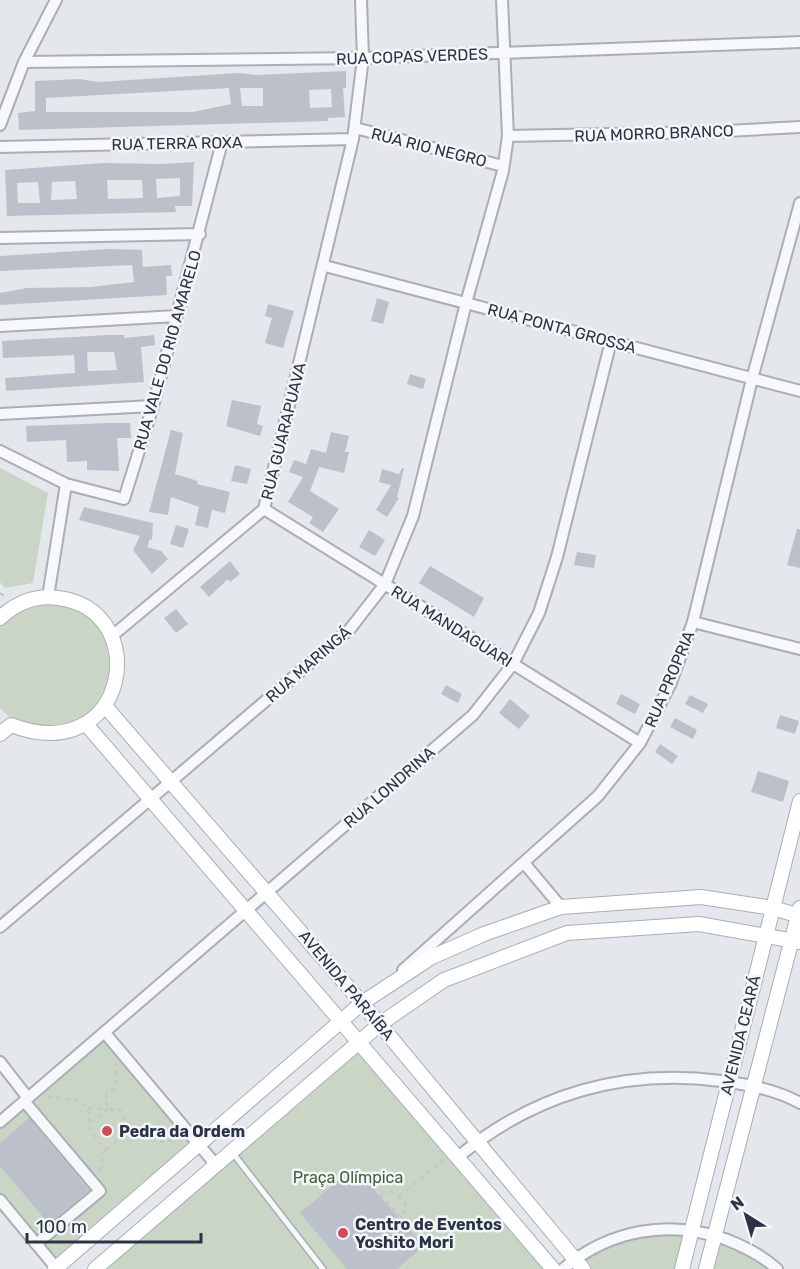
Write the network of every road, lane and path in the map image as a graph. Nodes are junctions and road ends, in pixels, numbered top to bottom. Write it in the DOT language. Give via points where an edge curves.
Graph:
graph roads {
  1 [pos="56,0"];
  2 [pos="361,0"];
  3 [pos="502,0"];
  4 [pos="800,42"];
  5 [pos="504,53"];
  6 [pos="363,58"];
  7 [pos="24,62"];
  8 [pos="0,125"];
  9 [pos="800,127"];
  10 [pos="354,134"];
  11 [pos="508,136"];
  12 [pos="222,142"];
  13 [pos="0,147"];
  14 [pos="503,166"];
  15 [pos="800,203"];
  16 [pos="200,234"];
  17 [pos="0,237"];
  18 [pos="325,266"];
  19 [pos="466,303"];
  20 [pos="177,316"];
  21 [pos="0,326"];
  22 [pos="611,341"];
  23 [pos="752,379"];
  24 [pos="800,391"];
  25 [pos="153,406"];
  26 [pos="0,414"];
  27 [pos="0,451"];
  28 [pos="66,484"];
  29 [pos="264,509"];
  30 [pos="385,584"];
  31 [pos="48,597"];
  32 [pos="3,610"];
  33 [pos="693,622"];
  34 [pos="112,636"];
  35 [pos="800,649"];
  36 [pos="513,664"];
  37 [pos="105,706"];
  38 [pos="86,724"];
  39 [pos="0,734"];
  40 [pos="640,743"];
  41 [pos="170,782"];
  42 [pos="150,799"];
  43 [pos="800,801"];
  44 [pos="524,863"];
  45 [pos="268,892"];
  46 [pos="561,907"];
  47 [pos="773,908"];
  48 [pos="247,911"];
  49 [pos="799,913"];
  50 [pos="0,927"];
  51 [pos="766,934"];
  52 [pos="796,941"];
  53 [pos="387,984"];
  54 [pos="362,1003"];
  55 [pos="342,1021"];
  56 [pos="380,1024"];
  57 [pos="105,1033"];
  58 [pos="359,1041"];
  59 [pos="121,1050"];
  60 [pos="0,1062"];
  61 [pos="728,1082"];
  62 [pos="754,1087"];
  63 [pos="28,1098"];
  64 [pos="800,1103"];
  65 [pos="88,1108"];
  66 [pos="107,1109"];
  67 [pos="0,1122"];
  68 [pos="89,1124"];
  69 [pos="190,1133"];
  70 [pos="125,1134"];
  71 [pos="479,1140"];
  72 [pos="200,1144"];
  73 [pos="105,1150"];
  74 [pos="231,1151"];
  75 [pos="456,1154"];
  76 [pos="216,1164"];
  77 [pos="97,1185"];
  78 [pos="399,1196"];
  79 [pos="0,1200"];
  80 [pos="692,1229"];
  81 [pos="715,1236"];
  82 [pos="36,1244"];
  83 [pos="579,1264"];
  84 [pos="56,1269"];
  85 [pos="95,1269"];
  86 [pos="324,1269"];
  87 [pos="553,1269"];
  88 [pos="563,1269"];
  89 [pos="682,1269"];
  90 [pos="706,1269"];
  91 [pos="777,1269"];
  1 -- 7 [label="street"];
  2 -- 6 [label="street, RUA GUARAPUAVA"];
  3 -- 5 [label="street, RUA MARINGÁ"];
  4 -- 5 [label="street, RUA COPAS VERDES"];
  5 -- 6 [label="street, RUA COPAS VERDES"];
  5 -- 11 [label="street, RUA MARINGÁ"];
  6 -- 7 [label="street, RUA COPAS VERDES"];
  6 -- 10 [label="street, RUA GUARAPUAVA"];
  7 -- 8 [label="street"];
  9 -- 11 [label="street, RUA MORRO BRANCO"];
  10 -- 12 [label="street, RUA TERRA ROXA"];
  10 -- 14 [label="street, RUA RIO NEGRO"];
  10 -- 18 [label="street, RUA GUARAPUAVA"];
  11 -- 14 [label="street, RUA MARINGÁ"];
  12 -- 13 [label="street, RUA TERRA ROXA"];
  12 -- 16 [label="street, RUA VALE DO RIO AMARELO"];
  14 -- 19 [label="street, RUA MARINGÁ"];
  15 -- 23 [label="street, RUA PROPRIA"];
  16 -- 17 [label="street"];
  16 -- 20 [label="street, RUA VALE DO RIO AMARELO"];
  18 -- 19 [label="street, RUA PONTA GROSSA"];
  18 -- 29 [label="street, RUA GUARAPUAVA"];
  19 -- 22 [label="street, RUA PONTA GROSSA"];
  19 -- 30 [label="street, RUA MARINGÁ" via="413,516"];
  20 -- 21 [label="street"];
  20 -- 25 [label="street, RUA VALE DO RIO AMARELO"];
  22 -- 23 [label="street, RUA PONTA GROSSA"];
  22 -- 36 [label="street, RUA LONDRINA" via="557,557 539,614"];
  23 -- 24 [label="street, RUA PONTA GROSSA"];
  23 -- 33 [label="street, RUA PROPRIA"];
  25 -- 26 [label="street"];
  25 -- 28 [label="street, RUA VALE DO RIO AMARELO" via="124,499"];
  27 -- 28 [label="street"];
  28 -- 31 [label="street"];
  29 -- 30 [label="street, RUA MANDAGUARI"];
  29 -- 34 [label="street, RUA GUARAPUAVA"];
  30 -- 36 [label="street, RUA MANDAGUARI"];
  30 -- 41 [label="street, RUA MARINGÁ" via="350,629"];
  31 -- 32 [label="street"];
  31 -- 34 [label="street" via="64,598 86,607"];
  33 -- 35 [label="street"];
  33 -- 40 [label="street, RUA PROPRIA" via="670,685"];
  34 -- 37 [label="street" via="118,656 117,680"];
  36 -- 40 [label="street, RUA MANDAGUARI"];
  36 -- 45 [label="street, RUA LONDRINA" via="473,715"];
  37 -- 38 [label="street"];
  37 -- 41 [label="street, AVENIDA PARAÍBA"];
  38 -- 39 [label="street" via="48,734 11,725"];
  38 -- 42 [label="street, AVENIDA PARAÍBA"];
  40 -- 44 [label="street, RUA PROPRIA" via="598,796"];
  41 -- 42 [label="street, RUA MARINGÁ"];
  41 -- 45 [label="street, AVENIDA PARAÍBA"];
  42 -- 48 [label="street, AVENIDA PARAÍBA"];
  42 -- 50 [label="street, RUA MARINGÁ"];
  43 -- 47 [label="street, AVENIDA CEARÁ"];
  44 -- 46 [label="street"];
  44 -- 53 [label="street, RUA PROPRIA"];
  45 -- 48 [label="street, RUA LONDRINA"];
  45 -- 54 [label="street, AVENIDA PARAÍBA"];
  46 -- 47 [label="street" via="701,897"];
  46 -- 53 [label="street" via="432,957"];
  47 -- 49 [label="street"];
  47 -- 51 [label="street, AVENIDA CEARÁ"];
  48 -- 55 [label="street, AVENIDA PARAÍBA"];
  48 -- 57 [label="street, RUA LONDRINA"];
  49 -- 52 [label="street, AVENIDA CEARÁ"];
  51 -- 52 [label="street"];
  51 -- 56 [label="street" via="699,924 567,933 444,980"];
  51 -- 61 [label="street, AVENIDA CEARÁ"];
  52 -- 62 [label="street, AVENIDA CEARÁ"];
  53 -- 54 [label="street"];
  54 -- 55 [label="street"];
  54 -- 56 [label="street, AVENIDA PARAÍBA"];
  55 -- 58 [label="street, AVENIDA PARAÍBA"];
  55 -- 72 [label="street"];
  56 -- 58 [label="street"];
  56 -- 71 [label="street, AVENIDA PARAÍBA"];
  57 -- 59 [label="street"];
  57 -- 63 [label="street, RUA LONDRINA"];
  58 -- 74 [label="street"];
  58 -- 75 [label="street, AVENIDA PARAÍBA"];
  59 -- 66 [label="path" via="115,1065 116,1087 106,1094"];
  59 -- 69 [label="street"];
  60 -- 63 [label="street"];
  61 -- 62 [label="street"];
  61 -- 71 [label="street" via="688,1076 603,1083 516,1117"];
  61 -- 80 [label="street, AVENIDA CEARÁ"];
  62 -- 64 [label="street"];
  62 -- 81 [label="street, AVENIDA CEARÁ"];
  63 -- 65 [label="path" via="80,1101"];
  63 -- 67 [label="street, RUA LONDRINA"];
  63 -- 77 [label="street"];
  65 -- 66 [label="path"];
  65 -- 68 [label="path"];
  66 -- 68 [label="path"];
  66 -- 70 [label="path" via="120,1110 125,1118"];
  68 -- 73 [label="path"];
  69 -- 70 [label="path" via="165,1142"];
  69 -- 72 [label="street"];
  70 -- 73 [label="path"];
  71 -- 75 [label="street"];
  71 -- 83 [label="street, AVENIDA PARAÍBA"];
  72 -- 76 [label="street"];
  72 -- 84 [label="street"];
  73 -- 77 [label="path"];
  74 -- 76 [label="street"];
  74 -- 86 [label="lane"];
  75 -- 78 [label="path"];
  75 -- 87 [label="street, AVENIDA PARAÍBA"];
  76 -- 85 [label="street"];
  77 -- 82 [label="street" via="100,1191"];
  78 -- 78 [label="path" via="406,1207 402,1218 380,1193 390,1191"];
  79 -- 82 [label="street"];
  80 -- 81 [label="street"];
  80 -- 83 [label="street" via="653,1228 622,1236"];
  80 -- 89 [label="street, AVENIDA CEARÁ"];
  81 -- 90 [label="street, AVENIDA CEARÁ"];
  81 -- 91 [label="street" via="743,1246"];
  82 -- 84 [label="street"];
  83 -- 88 [label="street"];
}
